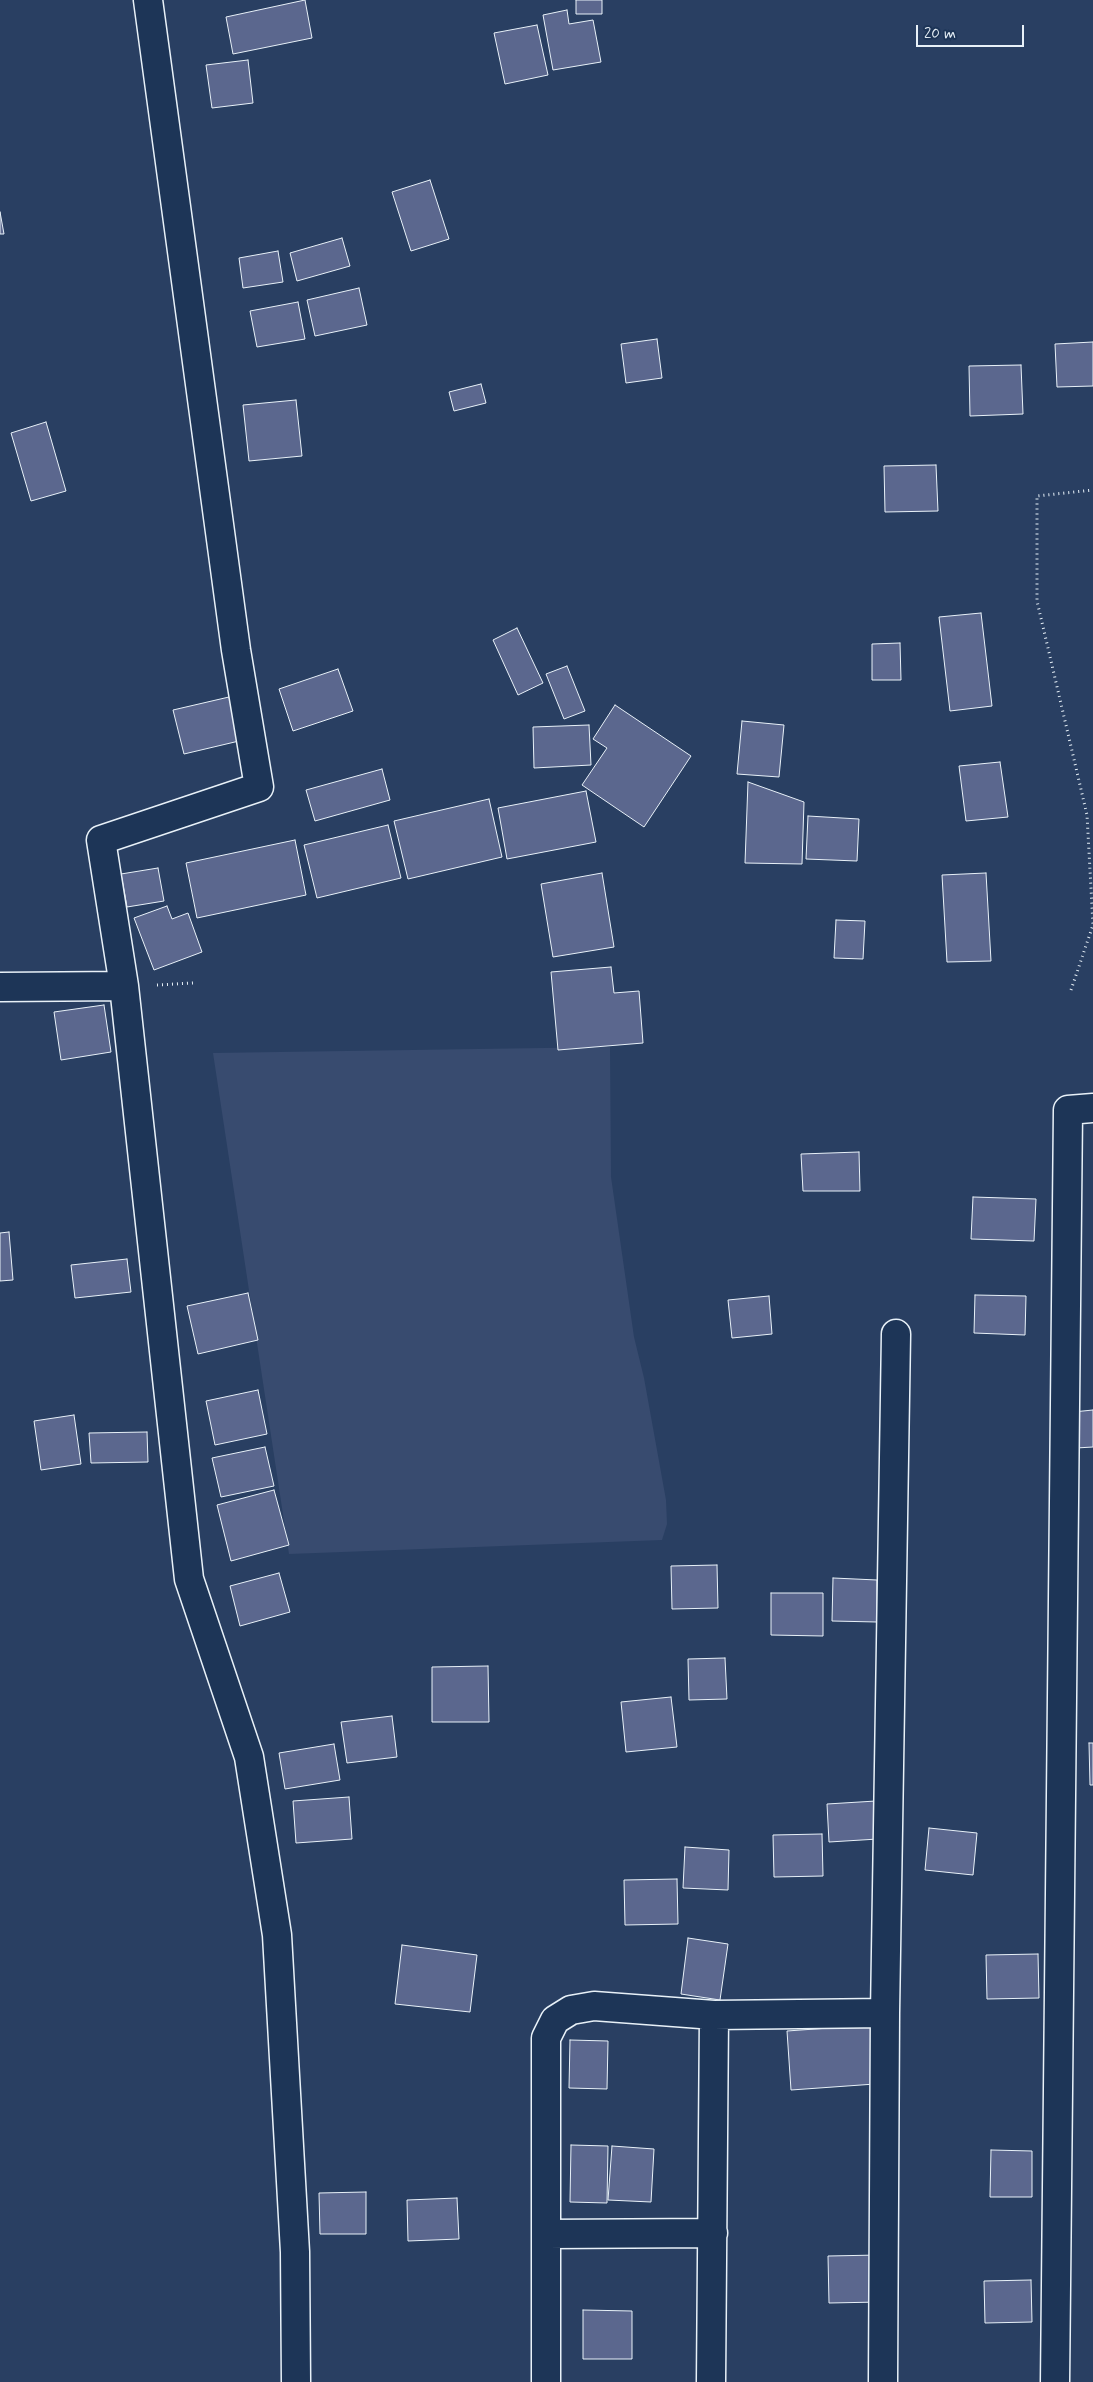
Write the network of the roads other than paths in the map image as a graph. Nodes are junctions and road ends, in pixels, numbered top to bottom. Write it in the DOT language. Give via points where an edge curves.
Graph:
graph roads {
  1 [pos="148,0"];
  2 [pos="124,986"];
  3 [pos="0,987"];
  4 [pos="1093,1108"];
  5 [pos="896,1334"];
  6 [pos="886,2013"];
  7 [pos="714,2015"];
  8 [pos="712,2233"];
  9 [pos="546,2234"];
  10 [pos="296,2382"];
  11 [pos="546,2382"];
  12 [pos="711,2382"];
  13 [pos="883,2382"];
  14 [pos="1055,2382"];
  1 -- 2 [label="street" via="236,650 259,787 101,840"];
  2 -- 3 [label="street"];
  2 -- 10 [label="street" via="190,1579 249,1758 277,1935 295,2252"];
  4 -- 14 [label="street" via="1068,1110"];
  5 -- 6 [label="street"];
  6 -- 7 [label="street"];
  6 -- 13 [label="street"];
  7 -- 8 [label="street"];
  7 -- 9 [label="street" via="594,2006 571,2010 555,2020 546,2038"];
  8 -- 9 [label="street"];
  8 -- 12 [label="street"];
  9 -- 11 [label="street"];
}
